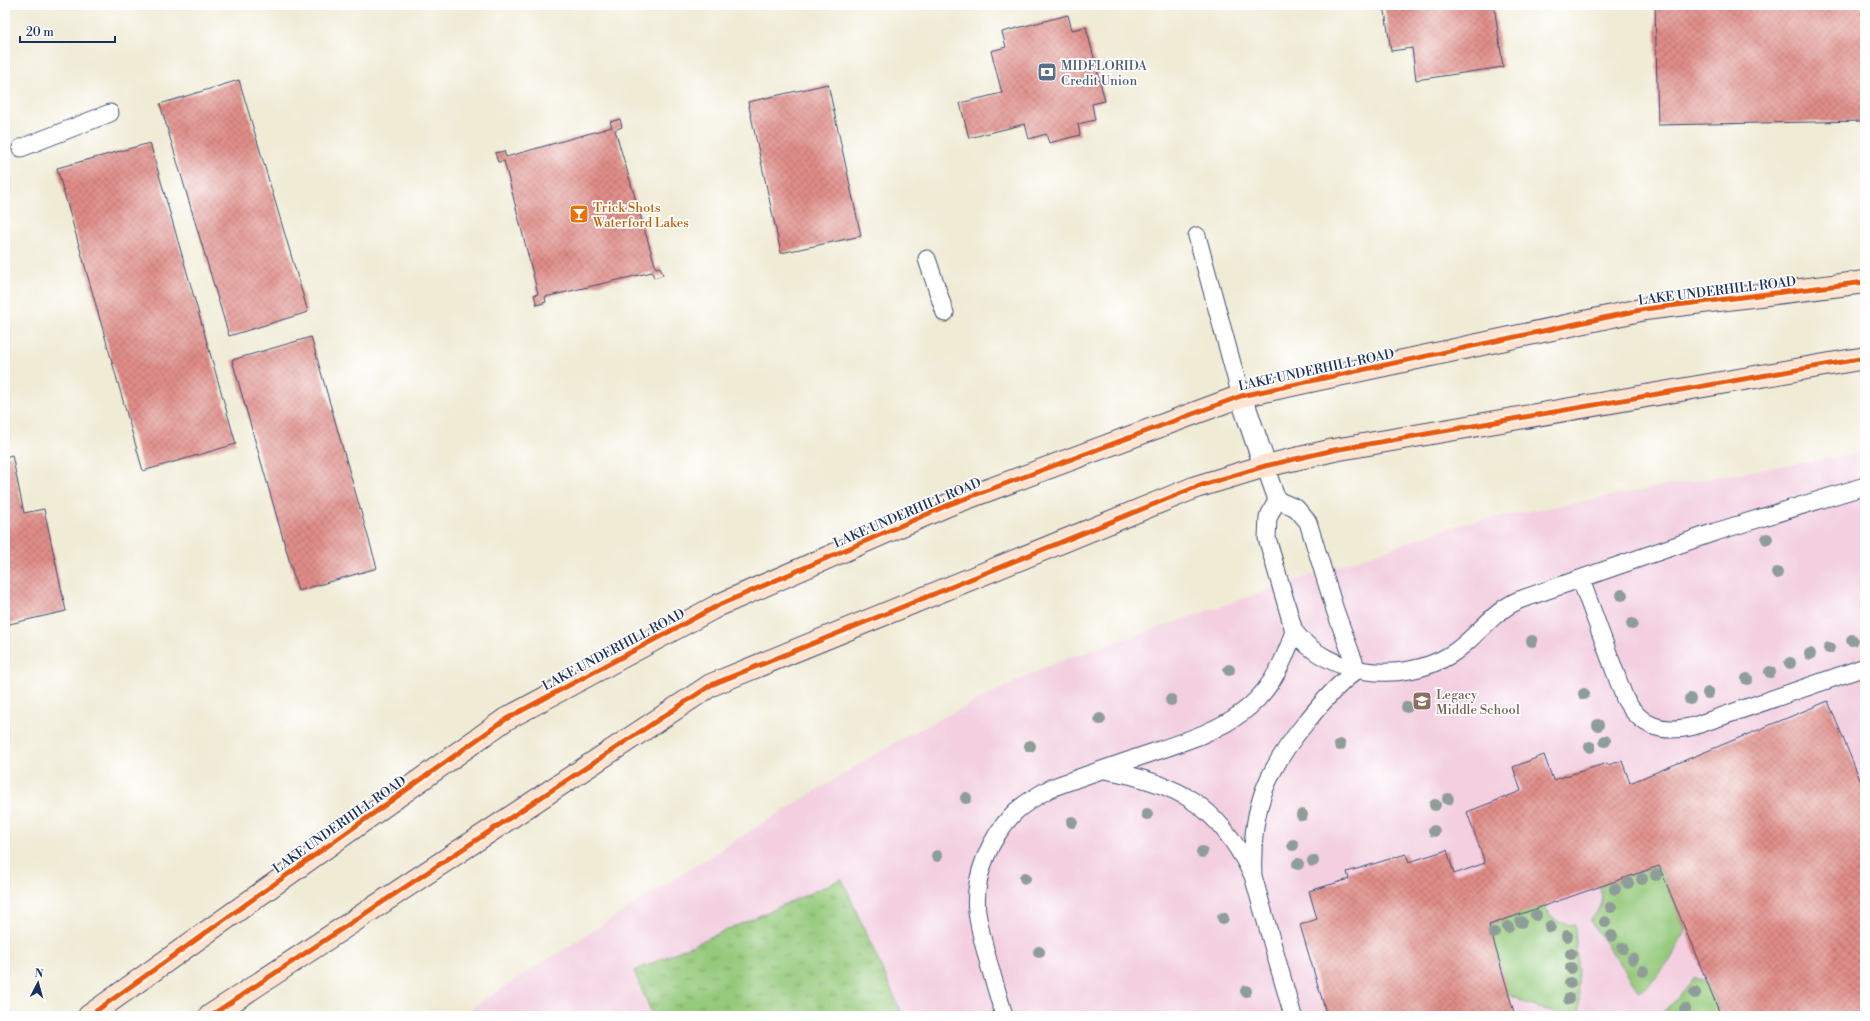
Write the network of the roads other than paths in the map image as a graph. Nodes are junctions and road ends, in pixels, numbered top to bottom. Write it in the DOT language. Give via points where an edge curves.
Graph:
graph roads {
  1 [pos="110,113"];
  2 [pos="21,148"];
  3 [pos="1198,236"];
  4 [pos="927,259"];
  5 [pos="1865,282"];
  6 [pos="945,313"];
  7 [pos="1865,358"];
  8 [pos="1241,396"];
  9 [pos="1265,466"];
  10 [pos="1865,486"];
  11 [pos="1277,500"];
  12 [pos="1581,580"];
  13 [pos="1294,632"];
  14 [pos="1865,666"];
  15 [pos="1357,670"];
  16 [pos="1102,769"];
  17 [pos="1253,876"];
  18 [pos="89,1016"];
  19 [pos="210,1016"];
  20 [pos="1004,1016"];
  21 [pos="1293,1016"];
  1 -- 2 [label="lane"];
  3 -- 8 [label="lane"];
  4 -- 6 [label="lane"];
  5 -- 8 [label="street, LAKE UNDERHILL ROAD" via="1645,309"];
  7 -- 9 [label="street" via="1334,450"];
  8 -- 9 [label="street"];
  8 -- 18 [label="street, LAKE UNDERHILL ROAD" via="948,505 719,605 506,719"];
  9 -- 11 [label="lane"];
  9 -- 19 [label="street" via="1196,487 711,684"];
  10 -- 12 [label="lane" via="1715,532"];
  11 -- 13 [label="lane" via="1268,518 1267,538"];
  11 -- 15 [label="lane" via="1296,508 1308,522 1335,610"];
  12 -- 14 [label="lane" via="1625,699 1636,715 1653,726 1673,729 1694,726"];
  12 -- 15 [label="lane" via="1506,606 1462,646 1437,661 1408,671"];
  13 -- 15 [label="lane" via="1318,655"];
  13 -- 16 [label="lane" via="1288,652 1274,678 1253,704 1233,720 1204,735"];
  15 -- 17 [label="lane" via="1325,699 1277,761 1256,812 1252,854"];
  16 -- 17 [label="lane" via="1160,783 1198,804 1231,836"];
  16 -- 20 [label="lane" via="1051,788 1015,812 992,844 985,861 979,878 977,911"];
  17 -- 21 [label="lane"];
}
